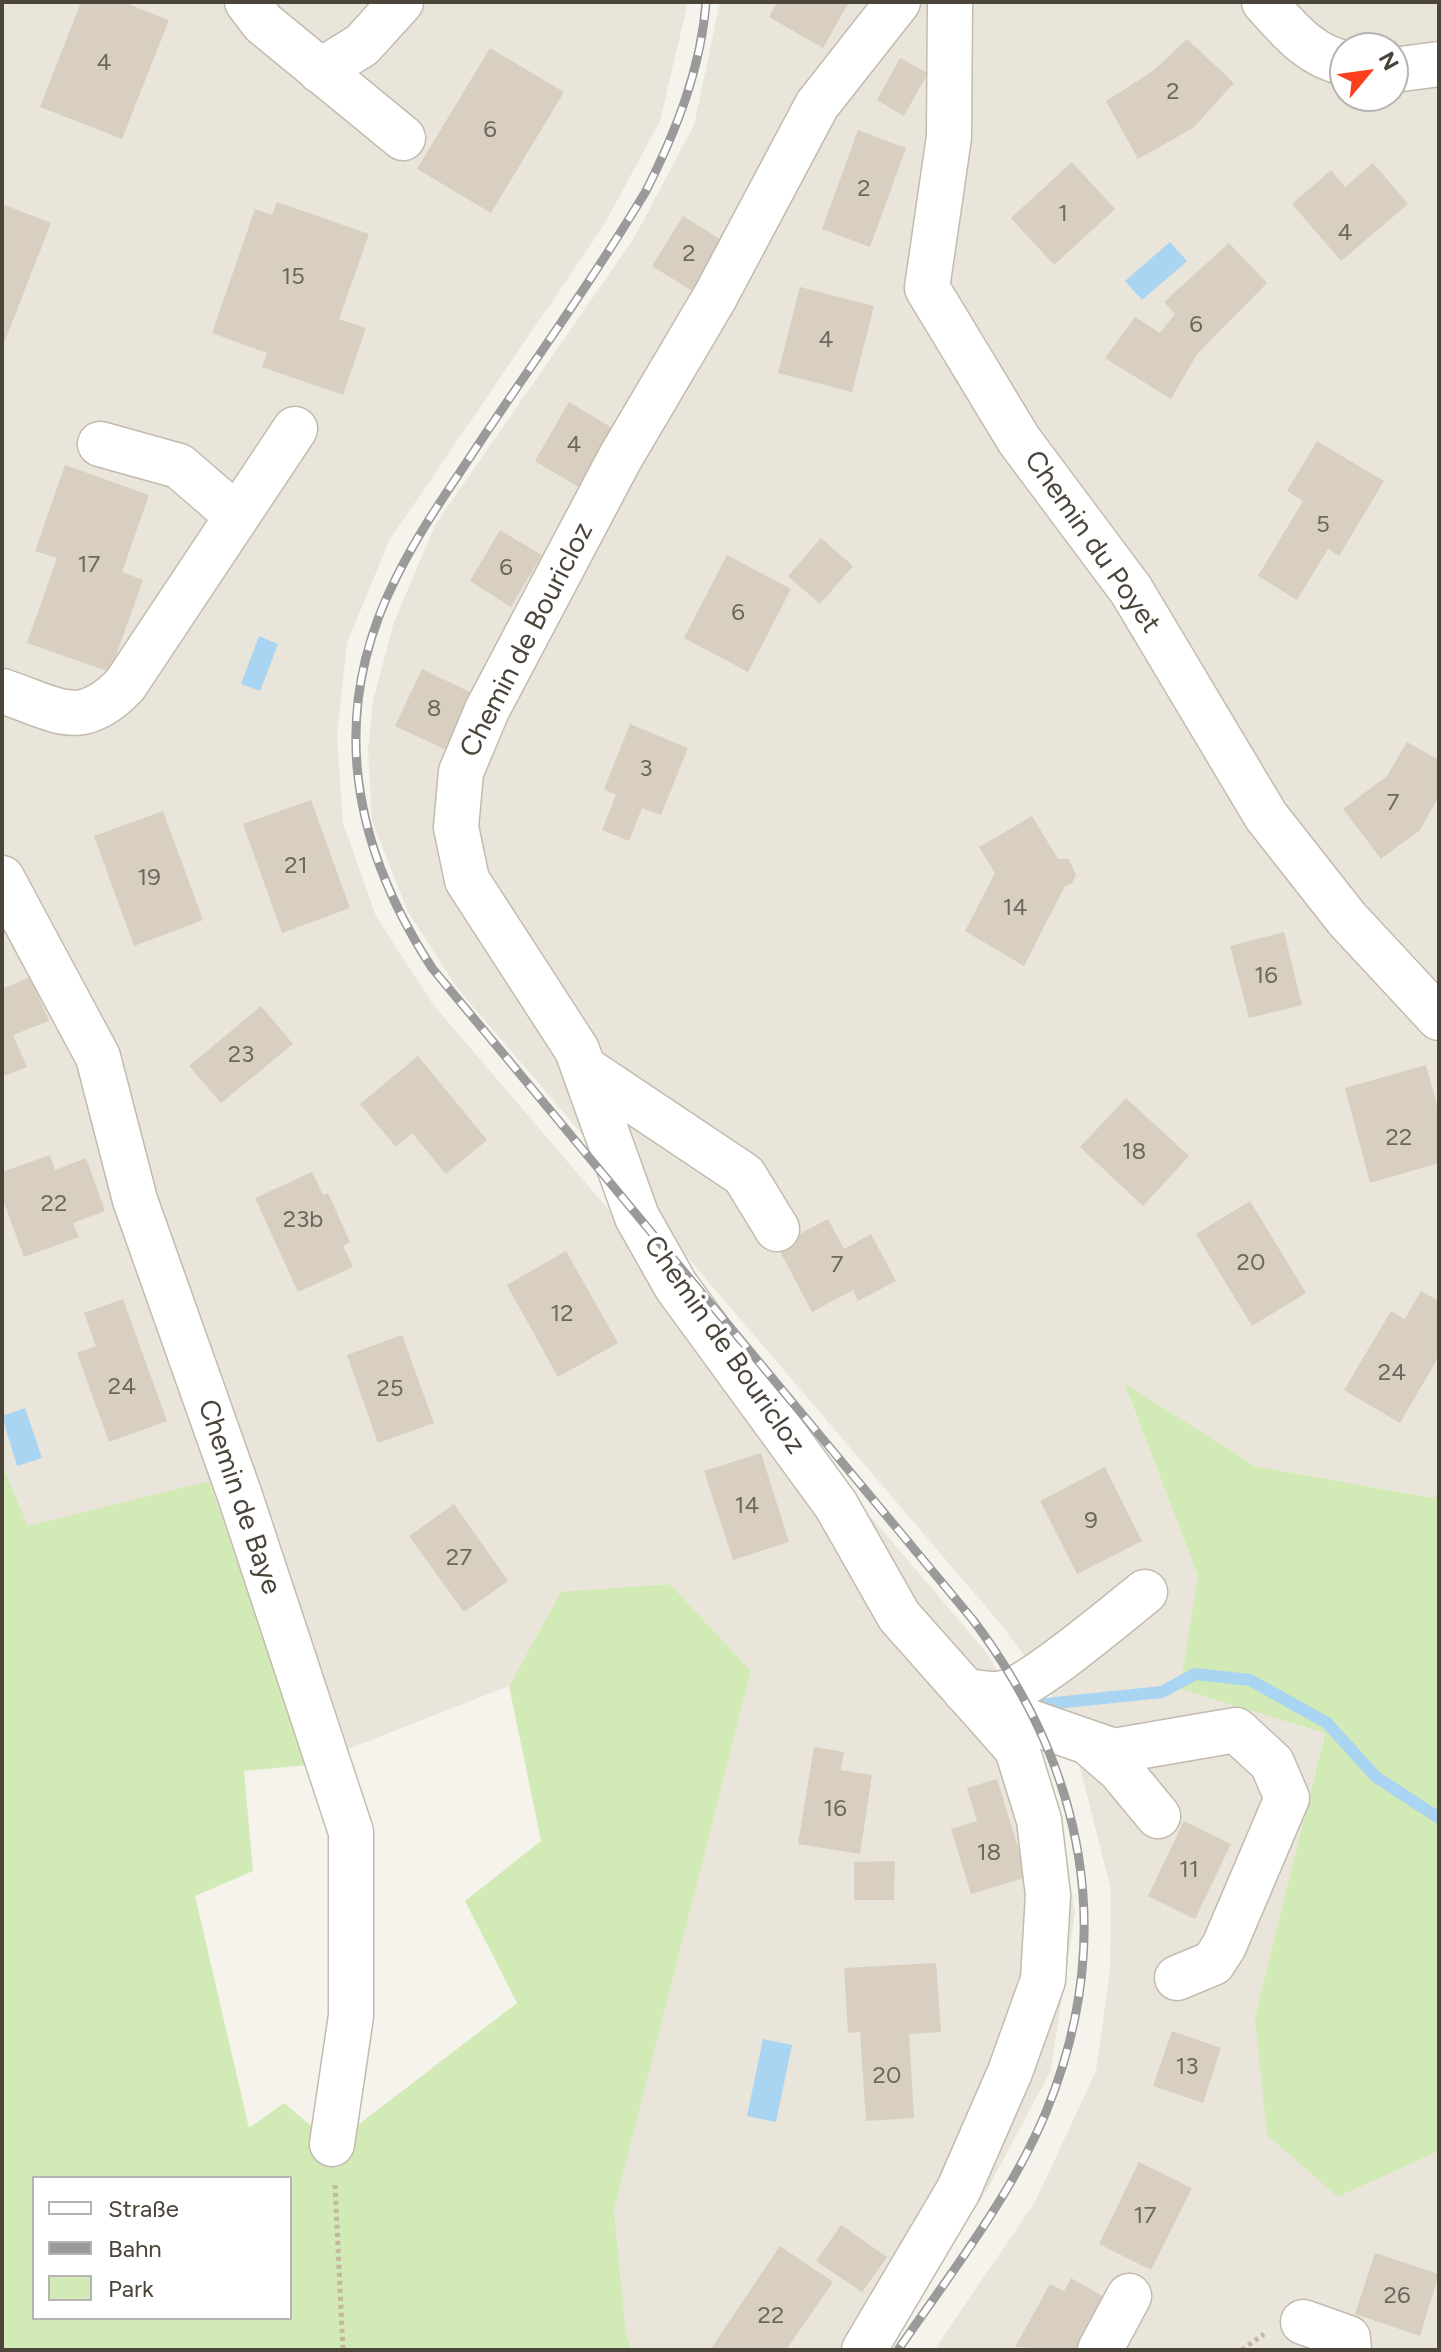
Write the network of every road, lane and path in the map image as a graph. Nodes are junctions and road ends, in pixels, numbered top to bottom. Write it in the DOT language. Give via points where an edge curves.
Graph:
graph roads {
  1 [pos="247,2"];
  2 [pos="401,2"];
  3 [pos="898,2"];
  4 [pos="950,2"];
  5 [pos="1264,2"];
  6 [pos="1329,60"];
  7 [pos="1439,64"];
  8 [pos="1409,68"];
  9 [pos="320,71"];
  10 [pos="403,138"];
  11 [pos="295,429"];
  12 [pos="100,444"];
  13 [pos="237,516"];
  14 [pos="2,691"];
  15 [pos="2,878"];
  16 [pos="1439,1018"];
  17 [pos="584,1068"];
  18 [pos="777,1229"];
  19 [pos="1145,1592"];
  20 [pos="971,1697"];
  21 [pos="1090,1744"];
  22 [pos="1158,1816"];
  23 [pos="1177,1978"];
  24 [pos="332,2144"];
  25 [pos="1129,2296"];
  26 [pos="1303,2322"];
  27 [pos="343,2350"];
  28 [pos="864,2350"];
  29 [pos="1100,2350"];
  30 [pos="1349,2350"];
  1 -- 9 [label="street" via="263,23"];
  2 -- 9 [label="street" via="362,45"];
  3 -- 17 [label="street, Chemin de Bouricloz" via="817,105 715,297 620,458 487,710 461,772 456,827 467,880"];
  4 -- 16 [label="street, Chemin du Poyet" via="949,137 927,288 1019,440 1131,590 1266,816 1347,919"];
  5 -- 6 [label="street" via="1302,44"];
  7 -- 8 [label="street"];
  9 -- 10 [label="street"];
  11 -- 13 [label="street"];
  12 -- 13 [label="street" via="179,466"];
  13 -- 14 [label="street" via="125,685 104,707 75,715"];
  15 -- 24 [label="street, Chemin de Baye" via="98,1057 135,1200 351,1832 351,2016"];
  17 -- 18 [label="street" via="744,1175"];
  17 -- 20 [label="street, Chemin de Bouricloz" via="637,1217 676,1286 836,1505 899,1616"];
  19 -- 20 [label="street" via="1018,1685 1003,1693"];
  20 -- 21 [label="street"];
  20 -- 28 [label="street, Chemin de Bouricloz" via="1017,1749 1039,1820 1048,1895 1043,1980 958,2191"];
  21 -- 22 [label="street"];
  21 -- 23 [label="street" via="1114,1751 1236,1730 1272,1763 1287,1798 1224,1946 1213,1963"];
  24 -- 27 [label="path"];
  25 -- 29 [label="street"];
  26 -- 30 [label="street" via="1348,2338"];
}
